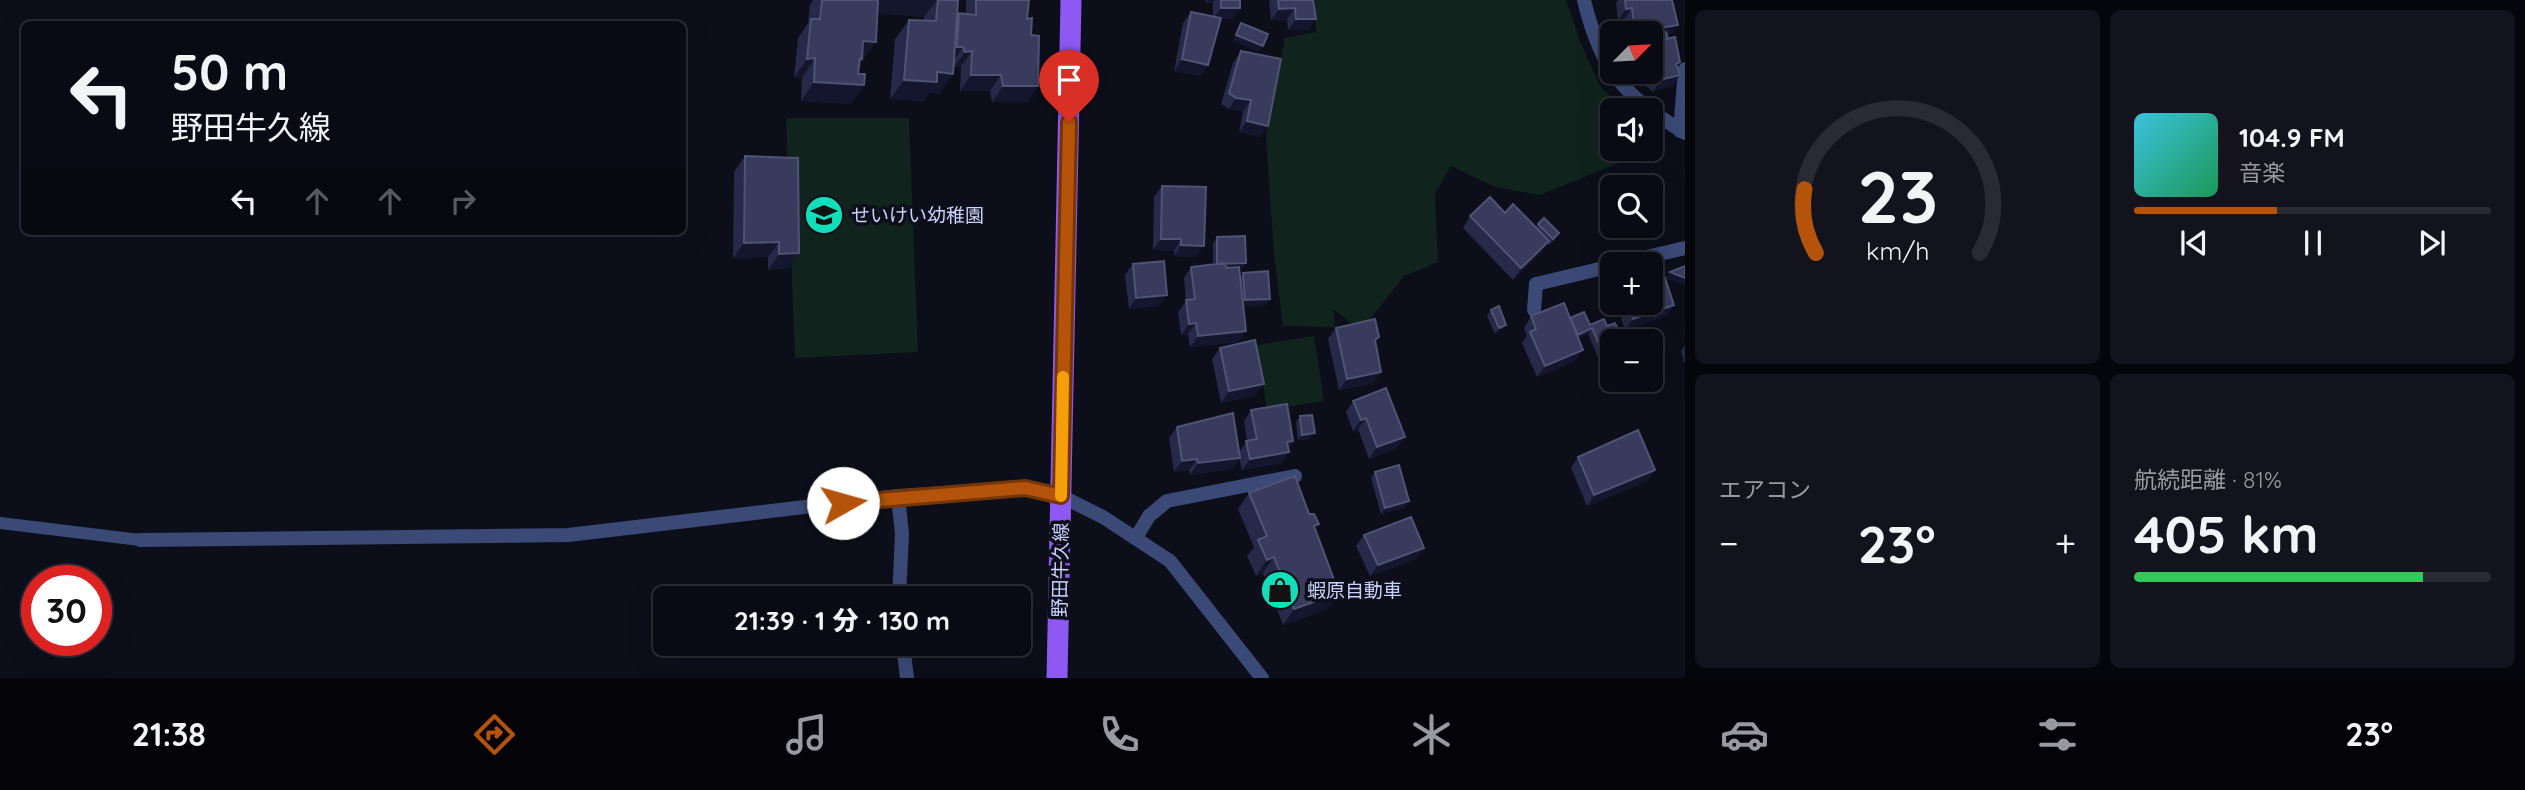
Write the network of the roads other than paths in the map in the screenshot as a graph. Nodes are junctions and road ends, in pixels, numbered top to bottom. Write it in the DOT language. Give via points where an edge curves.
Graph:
graph roads {
  1 [pos="1071,0"];
  2 [pos="1584,0"];
  3 [pos="1685,69"];
  4 [pos="1683,132"];
  5 [pos="1685,248"];
  6 [pos="1663,253"];
  7 [pos="1600,269"];
  8 [pos="1534,310"];
  9 [pos="1295,476"];
  10 [pos="898,496"];
  11 [pos="1061,496"];
  12 [pos="0,523"];
  13 [pos="1137,536"];
  14 [pos="140,540"];
  15 [pos="900,586"];
  16 [pos="904,656"];
  17 [pos="907,678"];
  18 [pos="1057,678"];
  19 [pos="1262,678"];
  1 -- 11 [label="main road, 野田牛久線"];
  2 -- 4 [label="street" via="1601,54 1617,81 1630,96"];
  3 -- 4 [label="street"];
  5 -- 6 [label="street"];
  7 -- 8 [label="street" via="1536,284"];
  9 -- 13 [label="street" via="1167,501 1149,516"];
  10 -- 11 [label="street" via="1025,488"];
  10 -- 14 [label="street" via="568,535"];
  10 -- 15 [label="street"];
  11 -- 13 [label="street"];
  11 -- 18 [label="main road, 野田牛久線"];
  12 -- 14 [label="lane"];
  13 -- 19 [label="street" via="1170,561"];
  16 -- 17 [label="street"];
}
